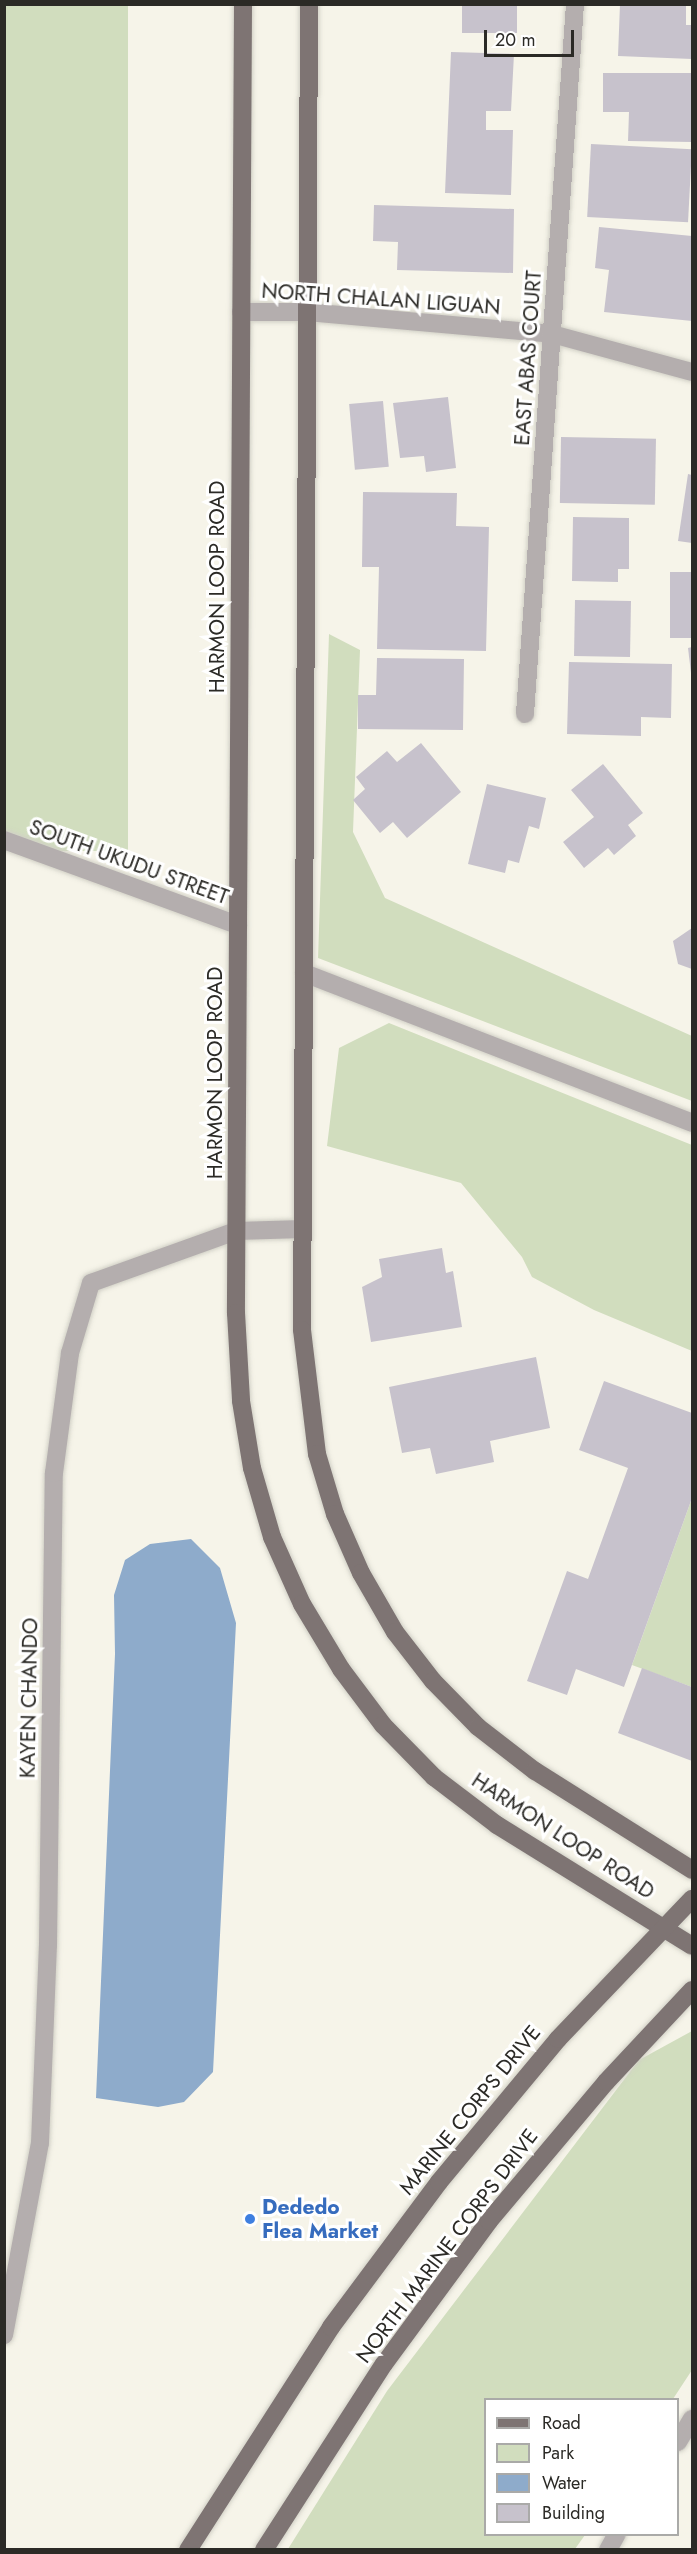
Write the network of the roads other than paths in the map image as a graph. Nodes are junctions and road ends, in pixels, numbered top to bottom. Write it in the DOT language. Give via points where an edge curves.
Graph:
graph roads {
  1 [pos="243,4"];
  2 [pos="309,4"];
  3 [pos="575,4"];
  4 [pos="241,312"];
  5 [pos="307,312"];
  6 [pos="552,334"];
  7 [pos="693,372"];
  8 [pos="525,714"];
  9 [pos="4,840"];
  10 [pos="238,925"];
  11 [pos="304,973"];
  12 [pos="693,1123"];
  13 [pos="303,1229"];
  14 [pos="236,1231"];
  15 [pos="693,1870"];
  16 [pos="693,1899"];
  17 [pos="662,1928"];
  18 [pos="693,1946"];
  19 [pos="693,1990"];
  20 [pos="4,2335"];
  21 [pos="693,2419"];
  22 [pos="679,2440"];
  23 [pos="616,2536"];
  24 [pos="188,2550"];
  25 [pos="264,2550"];
  26 [pos="608,2550"];
  1 -- 4 [label="main road, HARMON LOOP ROAD"];
  2 -- 5 [label="main road, HARMON LOOP ROAD"];
  3 -- 6 [label="street, EAST ABAS COURT"];
  4 -- 5 [label="street, NORTH CHALAN LIGUAN"];
  4 -- 10 [label="main road, HARMON LOOP ROAD"];
  5 -- 6 [label="street, NORTH CHALAN LIGUAN"];
  5 -- 11 [label="main road, HARMON LOOP ROAD"];
  6 -- 7 [label="street, NORTH CHALAN LIGUAN"];
  6 -- 8 [label="street, EAST ABAS COURT"];
  9 -- 10 [label="street, SOUTH UKUDU STREET"];
  10 -- 14 [label="main road, HARMON LOOP ROAD"];
  11 -- 12 [label="street"];
  11 -- 13 [label="main road, HARMON LOOP ROAD"];
  13 -- 14 [label="street, KAYEN CHANDO"];
  13 -- 15 [label="main road, HARMON LOOP ROAD" via="302,1330 317,1454 334,1514 361,1573 395,1632 433,1681 478,1728 535,1771"];
  14 -- 17 [label="main road, HARMON LOOP ROAD" via="241,1401 252,1468 276,1546 302,1604 341,1669 383,1725 434,1778 515,1837"];
  14 -- 20 [label="street, KAYEN CHANDO" via="91,1283 70,1353 54,1473 48,1945 40,2143"];
  16 -- 17 [label="main road, MARINE CORPS DRIVE"];
  17 -- 18 [label="main road, HARMON LOOP ROAD"];
  17 -- 24 [label="main road, MARINE CORPS DRIVE" via="558,2039 432,2190 331,2327"];
  19 -- 25 [label="main road, NORTH MARINE CORPS DRIVE" via="592,2099 463,2255 384,2364"];
  21 -- 22 [label="street"];
  23 -- 26 [label="street"];
}
